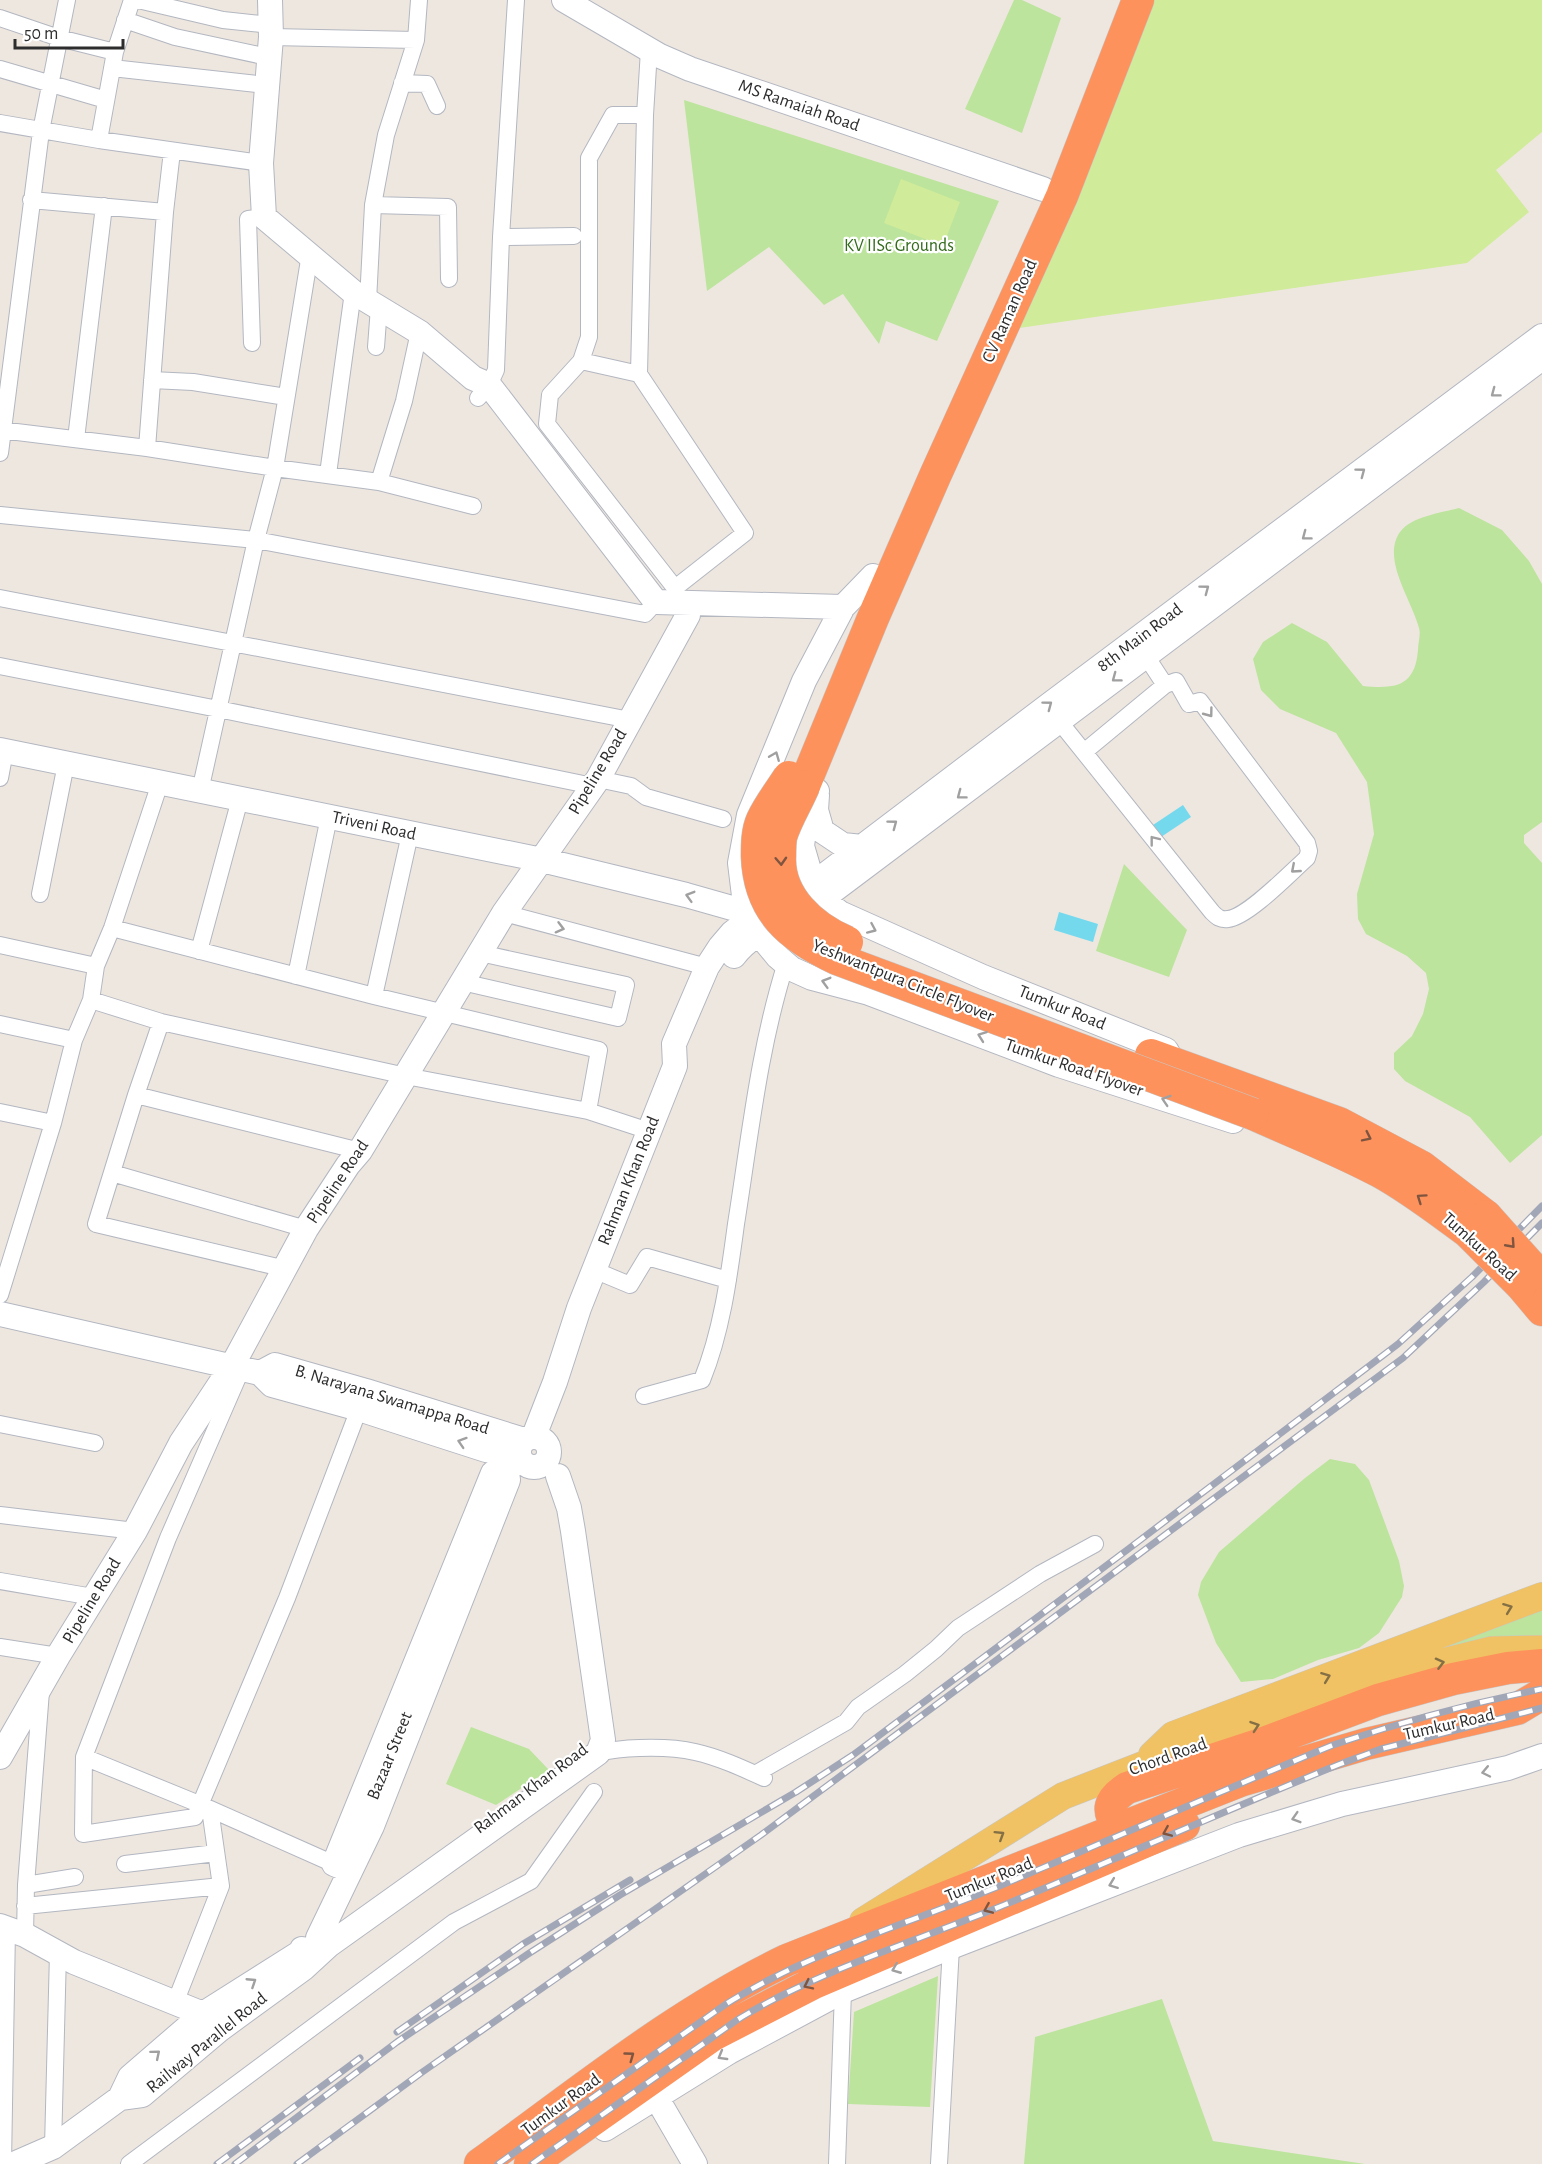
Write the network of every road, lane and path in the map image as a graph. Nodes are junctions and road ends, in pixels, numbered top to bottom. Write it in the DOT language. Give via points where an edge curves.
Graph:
graph roads {
  1 [pos="67,0"];
  2 [pos="132,0"];
  3 [pos="138,0"];
  4 [pos="270,0"];
  5 [pos="419,0"];
  6 [pos="516,0"];
  7 [pos="564,0"];
  8 [pos="1117,0"];
  9 [pos="1138,0"];
  10 [pos="0,18"];
  11 [pos="125,20"];
  12 [pos="59,38"];
  13 [pos="270,40"];
  14 [pos="416,40"];
  15 [pos="649,50"];
  16 [pos="114,60"];
  17 [pos="0,69"];
  18 [pos="50,83"];
  19 [pos="402,83"];
  20 [pos="266,85"];
  21 [pos="106,100"];
  22 [pos="437,105"];
  23 [pos="645,115"];
  24 [pos="0,123"];
  25 [pos="41,131"];
  26 [pos="99,140"];
  27 [pos="172,151"];
  28 [pos="261,163"];
  29 [pos="1043,189"];
  30 [pos="31,200"];
  31 [pos="373,205"];
  32 [pos="104,206"];
  33 [pos="165,212"];
  34 [pos="264,217"];
  35 [pos="574,236"];
  36 [pos="501,237"];
  37 [pos="310,254"];
  38 [pos="449,279"];
  39 [pos="367,300"];
  40 [pos="419,332"];
  41 [pos="1542,336"];
  42 [pos="252,342"];
  43 [pos="376,347"];
  44 [pos="1542,358"];
  45 [pos="581,362"];
  46 [pos="639,374"];
  47 [pos="152,380"];
  48 [pos="480,387"];
  49 [pos="286,397"];
  50 [pos="2,430"];
  51 [pos="76,439"];
  52 [pos="147,448"];
  53 [pos="0,453"];
  54 [pos="275,468"];
  55 [pos="328,474"];
  56 [pos="379,482"];
  57 [pos="473,506"];
  58 [pos="0,515"];
  59 [pos="256,540"];
  60 [pos="873,576"];
  61 [pos="0,597"];
  62 [pos="650,608"];
  63 [pos="840,614"];
  64 [pos="688,615"];
  65 [pos="873,618"];
  66 [pos="234,642"];
  67 [pos="1146,656"];
  68 [pos="0,666"];
  69 [pos="1165,685"];
  70 [pos="218,709"];
  71 [pos="630,720"];
  72 [pos="1059,721"];
  73 [pos="1017,741"];
  74 [pos="3,751"];
  75 [pos="1084,752"];
  76 [pos="66,764"];
  77 [pos="0,778"];
  78 [pos="595,782"];
  79 [pos="160,783"];
  80 [pos="200,791"];
  81 [pos="804,793"];
  82 [pos="758,797"];
  83 [pos="240,799"];
  84 [pos="328,817"];
  85 [pos="723,819"];
  86 [pos="410,834"];
  87 [pos="862,847"];
  88 [pos="542,860"];
  89 [pos="818,892"];
  90 [pos="40,894"];
  91 [pos="504,913"];
  92 [pos="747,925"];
  93 [pos="112,928"];
  94 [pos="0,945"];
  95 [pos="200,951"];
  96 [pos="480,953"];
  97 [pos="786,963"];
  98 [pos="96,966"];
  99 [pos="707,967"];
  100 [pos="296,976"];
  101 [pos="462,982"];
  102 [pos="375,996"];
  103 [pos="91,1000"];
  104 [pos="444,1012"];
  105 [pos="161,1022"];
  106 [pos="0,1024"];
  107 [pos="75,1040"];
  108 [pos="1163,1060"];
  109 [pos="675,1066"];
  110 [pos="406,1076"];
  111 [pos="136,1095"];
  112 [pos="588,1111"];
  113 [pos="0,1112"];
  114 [pos="53,1123"];
  115 [pos="1281,1126"];
  116 [pos="649,1131"];
  117 [pos="360,1151"];
  118 [pos="112,1173"];
  119 [pos="1477,1224"];
  120 [pos="306,1229"];
  121 [pos="286,1269"];
  122 [pos="594,1270"];
  123 [pos="1533,1279"];
  124 [pos="728,1280"];
  125 [pos="0,1295"];
  126 [pos="1542,1310"];
  127 [pos="0,1314"];
  128 [pos="245,1369"];
  129 [pos="644,1396"];
  130 [pos="363,1400"];
  131 [pos="0,1424"];
  132 [pos="95,1443"];
  133 [pos="521,1451"];
  134 [pos="551,1469"];
  135 [pos="0,1515"];
  136 [pos="135,1531"];
  137 [pos="1095,1544"];
  138 [pos="0,1581"];
  139 [pos="1542,1596"];
  140 [pos="93,1597"];
  141 [pos="0,1647"];
  142 [pos="1542,1649"];
  143 [pos="58,1656"];
  144 [pos="1542,1665"];
  145 [pos="41,1689"];
  146 [pos="1542,1694"];
  147 [pos="1542,1713"];
  148 [pos="3,1746"];
  149 [pos="603,1752"];
  150 [pos="1542,1756"];
  151 [pos="84,1757"];
  152 [pos="1140,1766"];
  153 [pos="594,1792"];
  154 [pos="205,1807"];
  155 [pos="1119,1828"];
  156 [pos="216,1853"];
  157 [pos="125,1863"];
  158 [pos="339,1866"];
  159 [pos="75,1877"];
  160 [pos="26,1885"];
  161 [pos="221,1886"];
  162 [pos="25,1906"];
  163 [pos="11,1930"];
  164 [pos="322,1937"];
  165 [pos="826,1944"];
  166 [pos="951,1947"];
  167 [pos="58,1953"];
  168 [pos="304,1968"];
  169 [pos="858,1978"];
  170 [pos="175,2003"];
  171 [pos="211,2022"];
  172 [pos="651,2089"];
  173 [pos="53,2147"];
  174 [pos="3,2164"];
  175 [pos="14,2164"];
  176 [pos="129,2164"];
  177 [pos="480,2164"];
  178 [pos="530,2164"];
  179 [pos="553,2164"];
  180 [pos="695,2164"];
  181 [pos="837,2164"];
  182 [pos="939,2164"];
  1 -- 12 [label="street"];
  2 -- 11 [label="street"];
  3 -- 13 [label="street" via="223,20"];
  4 -- 13 [label="street"];
  5 -- 14 [label="street"];
  6 -- 36 [label="street"];
  7 -- 15 [label="street, MS Ramaiah Road"];
  8 -- 29 [label="highway, CV Raman Road"];
  9 -- 65 [label="highway, CV Raman Road" via="1062,196"];
  10 -- 12 [label="street"];
  11 -- 13 [label="street" via="175,37"];
  11 -- 16 [label="street"];
  12 -- 16 [label="street"];
  12 -- 18 [label="street"];
  13 -- 14 [label="street"];
  13 -- 20 [label="street"];
  14 -- 19 [label="street"];
  15 -- 23 [label="street"];
  15 -- 29 [label="street, MS Ramaiah Road" via="690,69"];
  16 -- 20 [label="street"];
  16 -- 21 [label="street"];
  17 -- 18 [label="street"];
  18 -- 21 [label="street"];
  18 -- 25 [label="street"];
  19 -- 22 [label="street" via="427,84"];
  19 -- 31 [label="street" via="386,135"];
  20 -- 28 [label="street"];
  21 -- 26 [label="street"];
  23 -- 45 [label="street" via="613,115 589,158 589,337"];
  23 -- 46 [label="street"];
  24 -- 25 [label="street"];
  25 -- 26 [label="street"];
  25 -- 30 [label="street"];
  26 -- 27 [label="street"];
  27 -- 28 [label="street"];
  27 -- 33 [label="street"];
  28 -- 34 [label="street"];
  29 -- 60 [label="highway, CV Raman Road"];
  30 -- 32 [label="street"];
  30 -- 50 [label="street"];
  31 -- 38 [label="street" via="448,207"];
  31 -- 39 [label="street"];
  32 -- 33 [label="street"];
  32 -- 51 [label="street"];
  33 -- 47 [label="street"];
  34 -- 37 [label="street"];
  34 -- 42 [label="street" via="248,219"];
  35 -- 36 [label="street"];
  36 -- 48 [label="street" via="496,370"];
  37 -- 39 [label="street"];
  37 -- 49 [label="street"];
  39 -- 40 [label="street"];
  39 -- 43 [label="street"];
  39 -- 55 [label="street"];
  40 -- 48 [label="street"];
  40 -- 56 [label="street" via="404,401"];
  73 -- 41 [label="street, 8th Main Road, one-way"];
  44 -- 67 [label="street, 8th Main Road, one-way"];
  45 -- 46 [label="street"];
  45 -- 46 [label="street" via="550,395 546,424 675,588 746,533"];
  47 -- 49 [label="street" via="193,382"];
  47 -- 52 [label="street"];
  48 -- 62 [label="street" via="539,470"];
  49 -- 54 [label="street"];
  50 -- 51 [label="street"];
  50 -- 53 [label="street"];
  51 -- 52 [label="street"];
  52 -- 54 [label="street"];
  54 -- 55 [label="street"];
  54 -- 59 [label="street"];
  55 -- 56 [label="street"];
  56 -- 57 [label="street"];
  58 -- 59 [label="street"];
  59 -- 62 [label="street"];
  59 -- 66 [label="street"];
  60 -- 63 [label="street"];
  60 -- 81 [label="highway, Yeshwantpura Circle Flyover"];
  61 -- 66 [label="street"];
  62 -- 63 [label="street"];
  62 -- 64 [label="street"];
  63 -- 64 [label="street"];
  82 -- 63 [label="street, one-way" via="804,681"];
  64 -- 71 [label="street, Pipeline Road"];
  65 -- 81 [label="highway, Yeshwantpura Circle Flyover"];
  66 -- 70 [label="street"];
  66 -- 71 [label="street"];
  67 -- 69 [label="street"];
  67 -- 72 [label="street, 8th Main Road, one-way"];
  68 -- 70 [label="street"];
  69 -- 75 [label="street"];
  69 -- 75 [label="street, one-way" via="1176,681 1189,704 1200,701 1307,843 1308,858 1252,906 1227,919 1212,912"];
  70 -- 78 [label="street"];
  70 -- 80 [label="street"];
  71 -- 78 [label="street, Pipeline Road"];
  72 -- 73 [label="street, 8th Main Road"];
  72 -- 75 [label="street"];
  87 -- 73 [label="street, 8th Main Road, one-way"];
  73 -- 89 [label="street, 8th Main Road, one-way"];
  74 -- 76 [label="street, Triveni Road"];
  74 -- 77 [label="street"];
  76 -- 79 [label="street, Triveni Road"];
  76 -- 90 [label="street"];
  78 -- 85 [label="street" via="631,786 646,797"];
  78 -- 88 [label="street, Pipeline Road"];
  79 -- 80 [label="street, Triveni Road"];
  79 -- 93 [label="street"];
  80 -- 83 [label="street, Triveni Road"];
  81 -- 82 [label="street"];
  81 -- 87 [label="street" via="816,810 822,831 843,845"];
  81 -- 89 [label="street" via="802,846"];
  81 -- 108 [label="highway, Yeshwantpura Circle Flyover, one-way, bridge" via="781,839 780,863 784,885 813,922 863,949"];
  81 -- 115 [label="highway, Yeshwantpura Circle Flyover, bridge" via="761,822 757,842 763,890 773,912 789,931 837,959"];
  82 -- 92 [label="street" via="749,815 740,863"];
  83 -- 84 [label="street, Triveni Road"];
  83 -- 95 [label="street"];
  84 -- 86 [label="street, Triveni Road"];
  84 -- 100 [label="street"];
  86 -- 88 [label="street, Triveni Road"];
  86 -- 102 [label="street"];
  87 -- 89 [label="street, 8th Main Road"];
  88 -- 91 [label="street, Pipeline Road"];
  92 -- 88 [label="street, Triveni Road, one-way" via="686,895"];
  89 -- 92 [label="street, 8th Main Road"];
  89 -- 108 [label="street, Tumkur Road, one-way" via="840,913 871,928 1166,1050"];
  91 -- 96 [label="street, Pipeline Road"];
  91 -- 99 [label="street, one-way"];
  92 -- 97 [label="street"];
  92 -- 99 [label="street, Rahman Khan Road" via="720,947"];
  92 -- 109 [label="street" via="740,948 723,971 687,1052"];
  93 -- 95 [label="street"];
  93 -- 98 [label="street"];
  94 -- 98 [label="street"];
  95 -- 100 [label="street"];
  96 -- 101 [label="street, Pipeline Road"];
  96 -- 101 [label="street" via="626,985 618,1018"];
  115 -- 97 [label="street, Tumkur Road Flyover, one-way" via="1266,1131 1065,1067 869,993 812,978"];
  97 -- 124 [label="street" via="759,1066"];
  98 -- 103 [label="street"];
  99 -- 109 [label="street, Rahman Khan Road" via="674,1044"];
  100 -- 102 [label="street"];
  101 -- 104 [label="street, Pipeline Road"];
  102 -- 104 [label="street"];
  103 -- 105 [label="street"];
  103 -- 107 [label="street"];
  104 -- 110 [label="street, Pipeline Road"];
  104 -- 112 [label="street" via="599,1050"];
  105 -- 110 [label="street"];
  105 -- 111 [label="street"];
  106 -- 107 [label="street"];
  107 -- 114 [label="street"];
  108 -- 119 [label="highway, Tumkur Road, one-way" via="1349,1128 1422,1167"];
  109 -- 116 [label="street, Rahman Khan Road"];
  110 -- 112 [label="street"];
  110 -- 117 [label="street, Pipeline Road"];
  111 -- 117 [label="street"];
  111 -- 118 [label="street"];
  112 -- 116 [label="street"];
  113 -- 114 [label="street"];
  114 -- 125 [label="street"];
  119 -- 115 [label="highway, Tumkur Road, one-way" via="1352,1157"];
  116 -- 122 [label="street, Rahman Khan Road"];
  117 -- 120 [label="street, Pipeline Road"];
  118 -- 120 [label="street"];
  118 -- 121 [label="street" via="96,1224"];
  119 -- 123 [label="highway, Tumkur Road, bridge"];
  120 -- 121 [label="street, Pipeline Road"];
  121 -- 128 [label="street, Pipeline Road"];
  122 -- 124 [label="street" via="630,1285 647,1257"];
  122 -- 133 [label="street, Rahman Khan Road"];
  123 -- 126 [label="highway, Tumkur Road"];
  124 -- 129 [label="street" via="702,1380"];
  127 -- 128 [label="street, B. Narayana Swamappa Road"];
  128 -- 130 [label="street, B. Narayana Swamappa Road" via="272,1385"];
  128 -- 136 [label="street, Pipeline Road" via="181,1443"];
  128 -- 151 [label="street" via="168,1538"];
  130 -- 133 [label="street, B. Narayana Swamappa Road" via="486,1450"];
  130 -- 154 [label="street"];
  131 -- 132 [label="street"];
  133 -- 134 [label="street" via="532,1467"];
  133 -- 158 [label="street, Bazaar Street"];
  133 -- 164 [label="street" via="372,1826"];
  134 -- 149 [label="street" via="569,1508"];
  134 -- 164 [label="street, Rahman Khan Road" via="593,1744"];
  135 -- 136 [label="street"];
  136 -- 140 [label="street, Pipeline Road"];
  137 -- 149 [label="street" via="1040,1574 958,1628 905,1674 858,1707 846,1722 760,1776 682,1749"];
  138 -- 140 [label="street"];
  152 -- 139 [label="main road, one-way" via="1173,1735"];
  140 -- 143 [label="street, Pipeline Road"];
  141 -- 143 [label="street"];
  152 -- 142 [label="main road, Chord Road, one-way" via="1430,1665 1491,1650"];
  143 -- 145 [label="street, Pipeline Road"];
  144 -- 155 [label="highway" via="1453,1679 1378,1700 1127,1788 1115,1796 1110,1807 1111,1818"];
  145 -- 148 [label="street, Pipeline Road"];
  145 -- 160 [label="street"];
  146 -- 155 [label="highway, Tumkur Road" via="1517,1709 1366,1744 1240,1781"];
  147 -- 169 [label="highway, Tumkur Road, one-way" via="1470,1740 1329,1772 1232,1806"];
  149 -- 164 [label="street, Rahman Khan Road"];
  150 -- 166 [label="street, one-way" via="1508,1768 1342,1804 1239,1835"];
  151 -- 154 [label="street"];
  151 -- 154 [label="street" via="83,1834 195,1817"];
  165 -- 152 [label="main road, Chord Road, one-way" via="1063,1796"];
  153 -- 176 [label="street" via="531,1881 454,1922"];
  154 -- 156 [label="street"];
  154 -- 158 [label="street"];
  155 -- 165 [label="highway, Tumkur Road"];
  156 -- 157 [label="street"];
  156 -- 161 [label="street"];
  158 -- 164 [label="street, Bazaar Street"];
  159 -- 160 [label="street"];
  160 -- 162 [label="street"];
  161 -- 162 [label="street"];
  161 -- 170 [label="street"];
  162 -- 163 [label="street"];
  163 -- 167 [label="street"];
  163 -- 174 [label="street"];
  164 -- 168 [label="street, Rahman Khan Road"];
  171 -- 164 [label="street, Bazaar Street, one-way"];
  177 -- 165 [label="highway, Tumkur Road, one-way" via="669,2027 753,1976"];
  166 -- 169 [label="street, one-way"];
  166 -- 182 [label="street"];
  167 -- 170 [label="street"];
  167 -- 173 [label="street"];
  168 -- 171 [label="street, Railway Parallel Road"];
  169 -- 172 [label="highway, Tumkur Road, one-way" via="785,1997 713,2035"];
  169 -- 181 [label="street"];
  170 -- 171 [label="street"];
  171 -- 173 [label="street, Railway Parallel Road" via="142,2095 120,2098"];
  172 -- 178 [label="highway, Tumkur Road"];
  172 -- 179 [label="street"];
  172 -- 180 [label="street"];
  173 -- 175 [label="street, Railway Parallel Road"];
}
